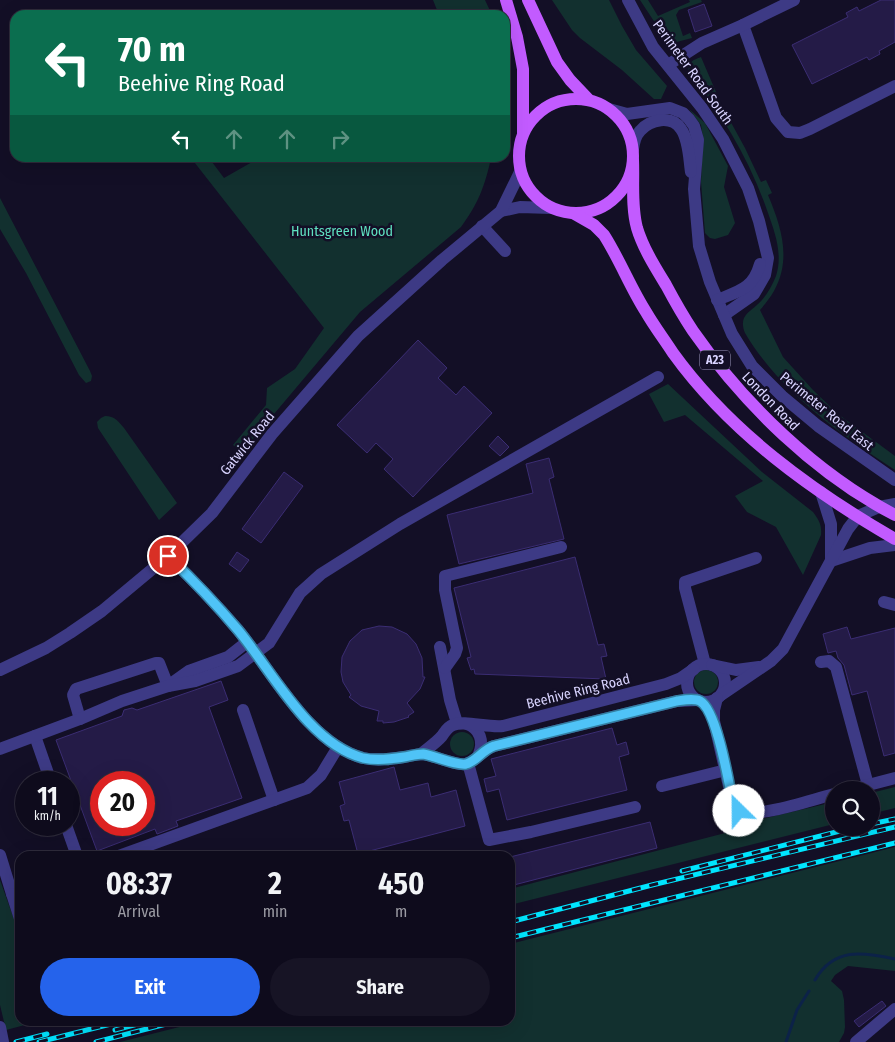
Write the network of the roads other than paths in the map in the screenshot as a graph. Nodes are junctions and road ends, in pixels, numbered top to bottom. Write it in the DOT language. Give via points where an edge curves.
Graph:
graph roads {
  1 [pos="528,0"];
  2 [pos="628,0"];
  3 [pos="794,0"];
  4 [pos="510,13"];
  5 [pos="743,25"];
  6 [pos="752,50"];
  7 [pos="688,51"];
  8 [pos="668,65"];
  9 [pos="895,86"];
  10 [pos="589,100"];
  11 [pos="609,110"];
  12 [pos="523,133"];
  13 [pos="633,154"];
  14 [pos="520,172"];
  15 [pos="748,188"];
  16 [pos="694,189"];
  17 [pos="551,208"];
  18 [pos="500,211"];
  19 [pos="573,214"];
  20 [pos="482,226"];
  21 [pos="505,251"];
  22 [pos="717,300"];
  23 [pos="724,315"];
  24 [pos="658,377"];
  25 [pos="895,480"];
  26 [pos="821,492"];
  27 [pos="895,504"];
  28 [pos="879,507"];
  29 [pos="895,515"];
  30 [pos="858,516"];
  31 [pos="895,539"];
  32 [pos="895,546"];
  33 [pos="562,547"];
  34 [pos="168,556"];
  35 [pos="756,558"];
  36 [pos="831,561"];
  37 [pos="247,642"];
  38 [pos="440,647"];
  39 [pos="256,653"];
  40 [pos="821,662"];
  41 [pos="764,665"];
  42 [pos="703,666"];
  43 [pos="445,668"];
  44 [pos="0,670"];
  45 [pos="168,686"];
  46 [pos="719,696"];
  47 [pos="699,701"];
  48 [pos="243,710"];
  49 [pos="80,719"];
  50 [pos="461,723"];
  51 [pos="715,727"];
  52 [pos="34,736"];
  53 [pos="442,736"];
  54 [pos="338,747"];
  55 [pos="0,749"];
  56 [pos="421,754"];
  57 [pos="479,754"];
  58 [pos="448,760"];
  59 [pos="468,763"];
  60 [pos="726,770"];
  61 [pos="47,771"];
  62 [pos="895,778"];
  63 [pos="867,781"];
  64 [pos="880,782"];
  65 [pos="662,786"];
  66 [pos="825,796"];
  67 [pos="274,800"];
  68 [pos="634,807"];
  69 [pos="70,836"];
  70 [pos="75,851"];
  71 [pos="134,851"];
  72 [pos="0,855"];
  73 [pos="15,891"];
  74 [pos="895,1009"];
  75 [pos="856,1042"];
  1 -- 10 [label="main road" via="557,62"];
  2 -- 8 [label="street, Perimeter Road South" via="650,42"];
  3 -- 5 [label="street"];
  4 -- 12 [label="main road" via="523,69"];
  5 -- 6 [label="street"];
  5 -- 7 [label="street"];
  6 -- 7 [label="street" via="744,41 736,39"];
  6 -- 9 [label="street" via="776,118 784,129 792,133 810,129"];
  7 -- 8 [label="street"];
  8 -- 15 [label="street, Perimeter Road South" via="716,127"];
  10 -- 11 [label="main road"];
  10 -- 12 [label="main road" via="574,98 554,103 537,113"];
  11 -- 13 [label="main road" via="625,127"];
  11 -- 16 [label="street, Perimeter Road East" via="627,114 670,108 683,113 694,126 698,140"];
  12 -- 14 [label="main road" via="519,144"];
  13 -- 16 [label="street, Perimeter Road East" via="634,139 645,126 661,120 673,122 685,136"];
  13 -- 19 [label="main road" via="628,181 618,196 592,211"];
  13 -- 28 [label="main road, London Road / A23" via="635,216 639,234 692,330 732,382 796,447"];
  14 -- 17 [label="main road" via="531,192"];
  14 -- 18 [label="street, Gatwick Road"];
  15 -- 22 [label="street, Perimeter Road South" via="761,241 760,264 749,286"];
  15 -- 23 [label="street, Perimeter Road South" via="762,231 768,266 757,291"];
  16 -- 22 [label="street, Perimeter Road East" via="701,254"];
  17 -- 18 [label="street" via="520,207"];
  17 -- 19 [label="main road"];
  18 -- 20 [label="street, Gatwick Road"];
  19 -- 26 [label="main road, A23" via="594,225 604,235 645,311 707,394 746,435"];
  20 -- 21 [label="street"];
  20 -- 34 [label="street, Gatwick Road" via="358,336 272,434 212,513"];
  22 -- 23 [label="street, Perimeter Road East"];
  23 -- 25 [label="street, Perimeter Road East" via="752,366 782,396 818,426"];
  24 -- 39 [label="street" via="400,524 321,574 300,593 275,634"];
  26 -- 30 [label="main road, A23"];
  26 -- 36 [label="street" via="830,524"];
  27 -- 28 [label="street"];
  28 -- 29 [label="main road, London Road / A23"];
  28 -- 30 [label="street"];
  30 -- 31 [label="main road, A23"];
  30 -- 36 [label="street"];
  32 -- 36 [label="street" via="870,548"];
  33 -- 43 [label="street" via="445,576 457,648"];
  34 -- 37 [label="street" via="210,598"];
  34 -- 44 [label="street, Gatwick Road" via="70,633"];
  35 -- 42 [label="street" via="686,582"];
  36 -- 41 [label="street" via="786,645"];
  37 -- 39 [label="street"];
  37 -- 45 [label="street" via="228,657 189,671"];
  38 -- 43 [label="street"];
  39 -- 45 [label="street" via="234,667 195,681"];
  39 -- 54 [label="street" via="300,712 324,738"];
  40 -- 63 [label="street" via="831,662 836,667"];
  41 -- 42 [label="street" via="736,670"];
  41 -- 46 [label="street"];
  42 -- 46 [label="street" via="716,668 723,676 724,685"];
  42 -- 47 [label="street" via="690,673 687,685"];
  42 -- 50 [label="street, Beehive Ring Road" via="666,684 503,726"];
  43 -- 50 [label="street" via="450,700"];
  45 -- 49 [label="street"];
  45 -- 49 [label="street" via="162,667 156,663 76,689 73,695"];
  46 -- 47 [label="street" via="710,702"];
  46 -- 51 [label="street" via="714,710"];
  47 -- 51 [label="street" via="708,710"];
  47 -- 57 [label="street" via="677,701 494,746"];
  48 -- 67 [label="street"];
  49 -- 52 [label="street"];
  50 -- 53 [label="street" via="448,728"];
  50 -- 57 [label="street" via="474,727 480,735 482,745"];
  51 -- 60 [label="street"];
  52 -- 55 [label="street"];
  52 -- 61 [label="street"];
  53 -- 56 [label="street"];
  53 -- 58 [label="street" via="441,749"];
  54 -- 56 [label="street" via="364,758 379,760"];
  54 -- 67 [label="street" via="311,785"];
  56 -- 58 [label="street"];
  57 -- 59 [label="street"];
  58 -- 59 [label="street" via="457,765"];
  59 -- 68 [label="street" via="489,840"];
  60 -- 65 [label="street"];
  60 -- 66 [label="street" via="733,804 743,812 758,812"];
  62 -- 64 [label="street"];
  67 -- 71 [label="street"];
  69 -- 70 [label="street"];
  72 -- 73 [label="street"];
  74 -- 75 [label="street"];
}
